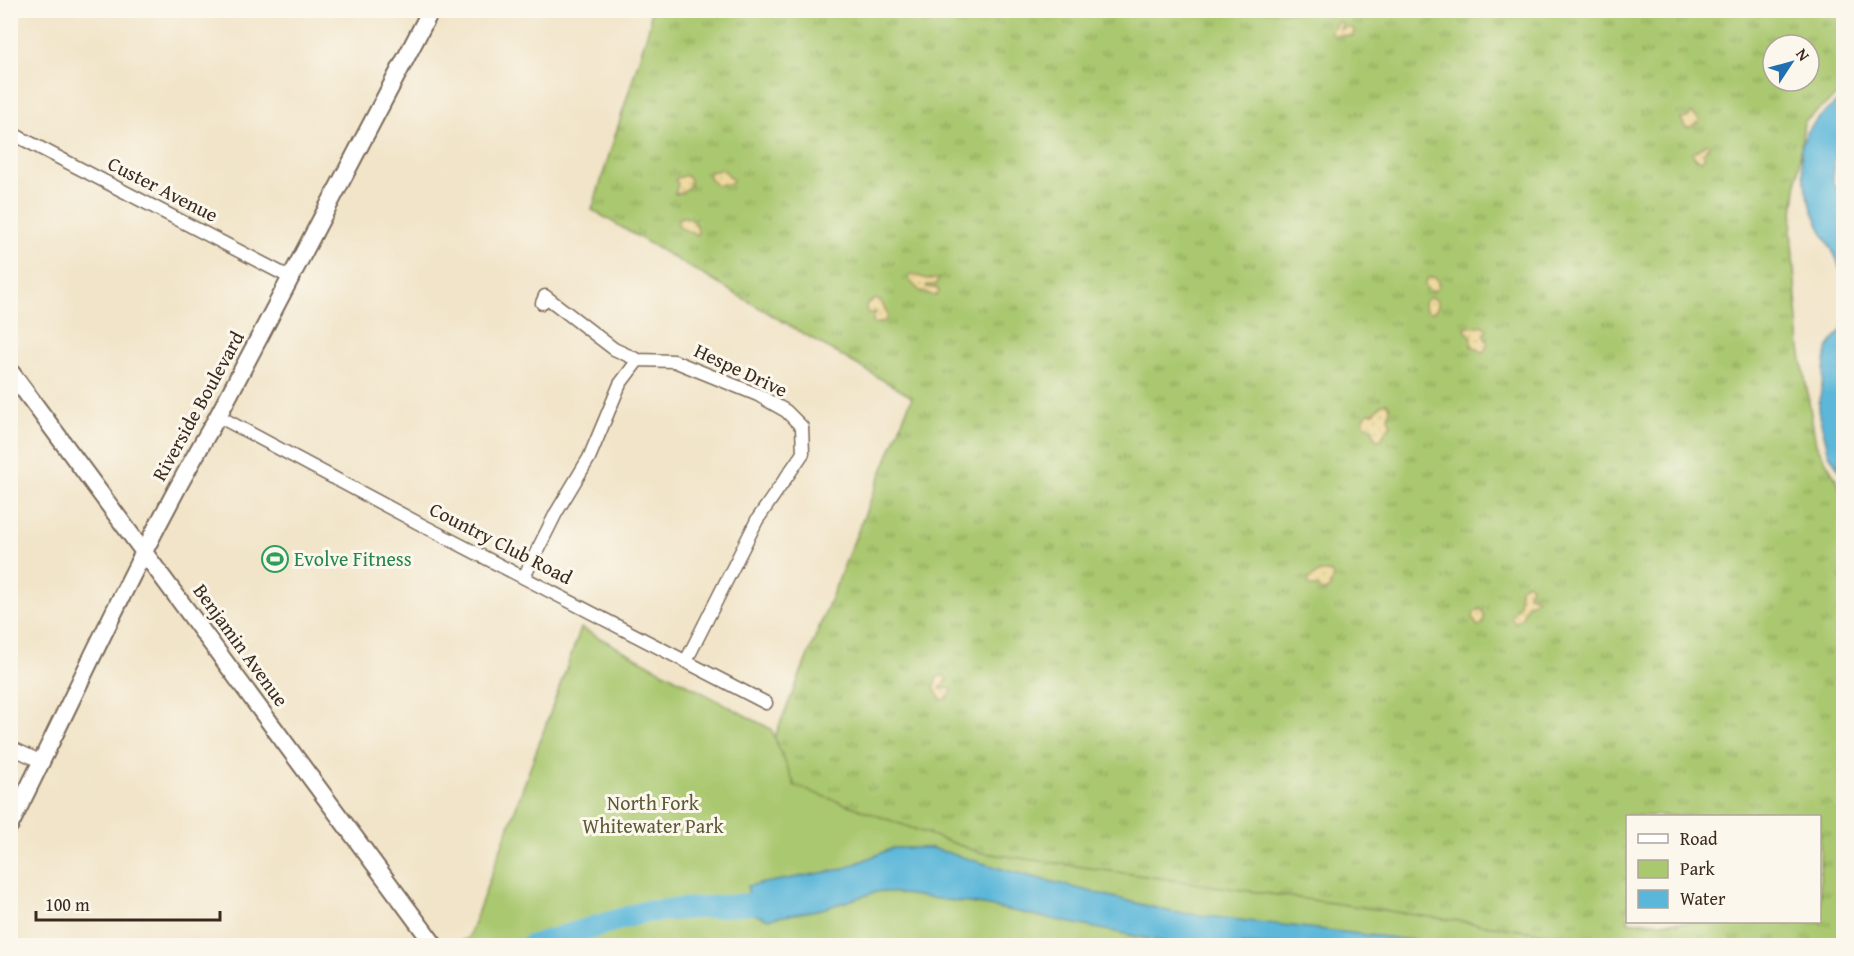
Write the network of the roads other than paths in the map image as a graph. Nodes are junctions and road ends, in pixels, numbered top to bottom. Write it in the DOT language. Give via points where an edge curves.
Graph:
graph roads {
  1 [pos="431,10"];
  2 [pos="14,141"];
  3 [pos="291,278"];
  4 [pos="542,303"];
  5 [pos="638,360"];
  6 [pos="10,371"];
  7 [pos="218,416"];
  8 [pos="144,550"];
  9 [pos="524,577"];
  10 [pos="686,661"];
  11 [pos="766,703"];
  12 [pos="10,747"];
  13 [pos="42,762"];
  14 [pos="10,825"];
  15 [pos="435,945"];
  1 -- 3 [label="main road, Riverside Boulevard"];
  2 -- 3 [label="street, Custer Avenue"];
  3 -- 7 [label="main road, Riverside Boulevard"];
  4 -- 5 [label="street" via="545,296 614,350"];
  5 -- 9 [label="street" via="620,384 589,458"];
  5 -- 10 [label="street, Hespe Drive" via="674,361 758,395 786,411 804,433 803,453 757,520"];
  6 -- 8 [label="main road, Benjamin Avenue"];
  7 -- 8 [label="main road, Riverside Boulevard"];
  7 -- 9 [label="street, Country Club Road"];
  8 -- 13 [label="main road, Riverside Boulevard"];
  8 -- 15 [label="main road, Benjamin Avenue"];
  9 -- 10 [label="street, Country Club Road"];
  10 -- 11 [label="street, Country Club Road"];
  12 -- 13 [label="street"];
  13 -- 14 [label="main road, Riverside Boulevard"];
}
